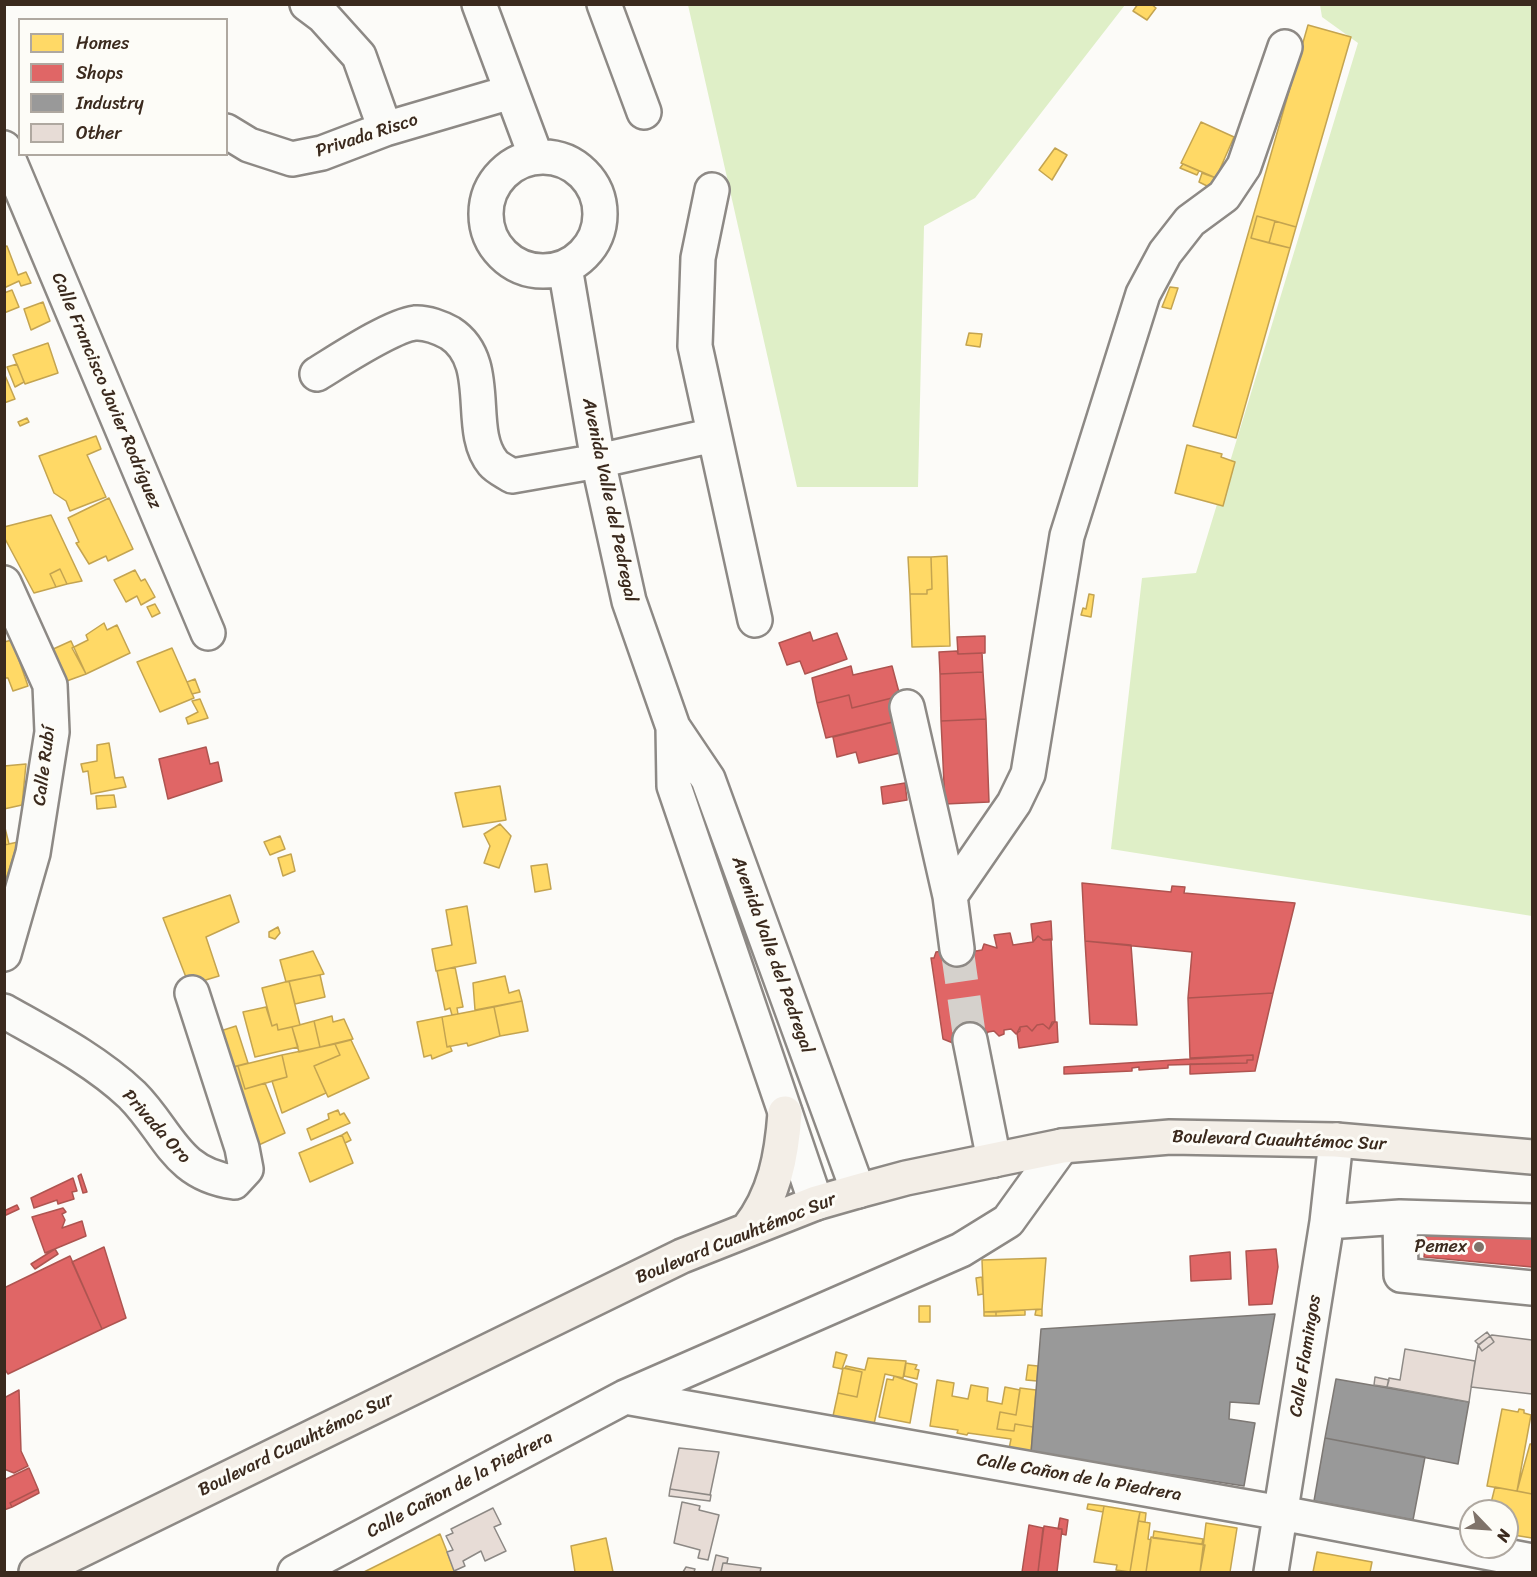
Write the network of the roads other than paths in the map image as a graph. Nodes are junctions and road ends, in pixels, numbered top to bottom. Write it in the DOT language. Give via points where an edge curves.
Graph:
graph roads {
  1 [pos="308,4"];
  2 [pos="479,4"];
  3 [pos="604,4"];
  4 [pos="1285,47"];
  5 [pos="511,93"];
  6 [pos="644,112"];
  7 [pos="384,129"];
  8 [pos="228,131"];
  9 [pos="4,148"];
  10 [pos="536,157"];
  11 [pos="711,190"];
  12 [pos="565,267"];
  13 [pos="317,374"];
  14 [pos="714,435"];
  15 [pos="598,461"];
  16 [pos="4,583"];
  17 [pos="755,620"];
  18 [pos="208,633"];
  19 [pos="907,707"];
  20 [pos="673,727"];
  21 [pos="950,896"];
  22 [pos="755,908"];
  23 [pos="720,923"];
  24 [pos="957,949"];
  25 [pos="4,954"];
  26 [pos="192,993"];
  27 [pos="4,1011"];
  28 [pos="970,1040"];
  29 [pos="785,1113"];
  30 [pos="1336,1140"];
  31 [pos="1062,1146"];
  32 [pos="1533,1157"];
  33 [pos="994,1160"];
  34 [pos="858,1191"];
  35 [pos="816,1203"];
  36 [pos="1400,1217"];
  37 [pos="1533,1221"];
  38 [pos="1327,1222"];
  39 [pos="748,1229"];
  40 [pos="1533,1288"];
  41 [pos="625,1397"];
  42 [pos="1281,1513"];
  43 [pos="1533,1561"];
  44 [pos="36,1572"];
  45 [pos="295,1572"];
  46 [pos="1271,1572"];
  1 -- 7 [label="street" via="359,56"];
  2 -- 5 [label="street"];
  3 -- 6 [label="street"];
  4 -- 21 [label="street" via="1244,166 1224,196 1190,221 1171,245 1143,294 1067,536 1028,774 1014,803"];
  5 -- 7 [label="street, Privada Risco"];
  5 -- 10 [label="street"];
  7 -- 8 [label="street, Privada Risco" via="322,153 292,159 249,145"];
  9 -- 18 [label="street, Calle Francisco Javier Rodríguez"];
  10 -- 12 [label="street" via="568,163 581,172 598,200 600,216 593,239 579,259"];
  10 -- 12 [label="street" via="507,170 496,182 488,197 488,229 499,250 517,266 549,271"];
  11 -- 14 [label="street" via="698,258 695,346"];
  12 -- 15 [label="street, Avenida Valle del Pedregal"];
  13 -- 15 [label="street" via="388,333 415,323 441,328 464,342 477,379 484,444 493,464 512,476"];
  14 -- 15 [label="street"];
  14 -- 17 [label="street"];
  15 -- 20 [label="street, Avenida Valle del Pedregal" via="629,601"];
  16 -- 25 [label="street, Calle Rubí" via="50,685 52,732 33,853"];
  19 -- 21 [label="street"];
  20 -- 22 [label="street, Avenida Valle del Pedregal" via="708,779"];
  20 -- 23 [label="street, Avenida Valle del Pedregal" via="674,786"];
  21 -- 24 [label="street"];
  22 -- 23 [label="street"];
  22 -- 34 [label="street, Avenida Valle del Pedregal"];
  23 -- 29 [label="street, Avenida Valle del Pedregal"];
  26 -- 27 [label="street, Privada Oro" via="242,1148 246,1169 234,1182 214,1179 195,1170 131,1095 72,1049"];
  28 -- 33 [label="street"];
  29 -- 35 [label="street, Avenida Valle del Pedregal"];
  29 -- 39 [label="main road" via="776,1176 765,1204"];
  30 -- 31 [label="main road, Boulevard Cuauhtémoc Sur" via="1170,1137"];
  30 -- 32 [label="main road, Boulevard Cuauhtémoc Sur"];
  30 -- 38 [label="street, Calle Flamingos"];
  31 -- 33 [label="main road, Boulevard Cuauhtémoc Sur"];
  31 -- 41 [label="street, Calle Cañon de la Piedrera" via="1008,1221 962,1250"];
  33 -- 34 [label="main road, Boulevard Cuauhtémoc Sur"];
  34 -- 35 [label="main road, Boulevard Cuauhtémoc Sur"];
  35 -- 39 [label="main road, Boulevard Cuauhtémoc Sur"];
  36 -- 37 [label="street"];
  36 -- 38 [label="street"];
  36 -- 40 [label="street" via="1401,1275"];
  38 -- 42 [label="street, Calle Flamingos"];
  39 -- 44 [label="main road, Boulevard Cuauhtémoc Sur" via="682,1256"];
  41 -- 42 [label="street, Calle Cañon de la Piedrera"];
  41 -- 45 [label="street, Calle Cañon de la Piedrera"];
  42 -- 43 [label="street, Calle Cañon de la Piedrera"];
  42 -- 46 [label="street, Calle Flamingos"];
}
